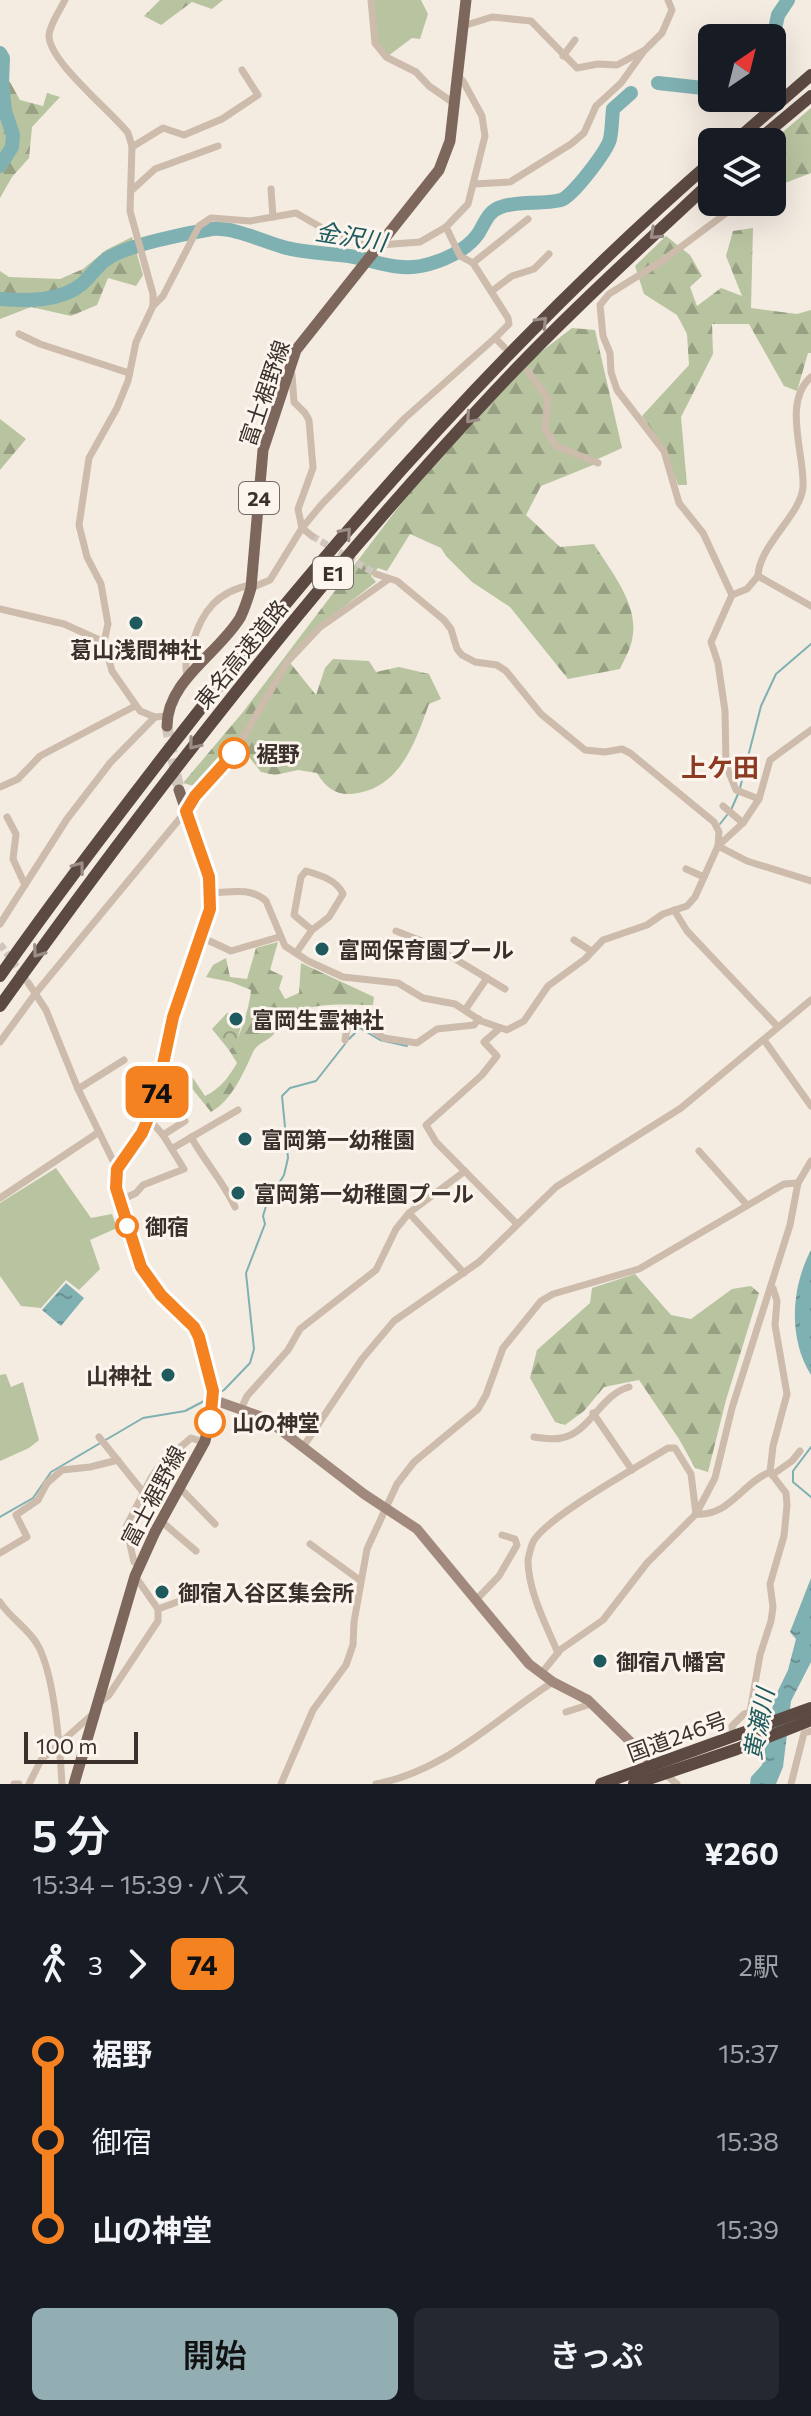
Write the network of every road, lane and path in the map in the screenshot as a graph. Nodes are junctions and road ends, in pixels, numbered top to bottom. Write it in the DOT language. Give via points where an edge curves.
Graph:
graph roads {
  1 [pos="65,0"];
  2 [pos="371,0"];
  3 [pos="466,0"];
  4 [pos="668,0"];
  5 [pos="463,26"];
  6 [pos="575,40"];
  7 [pos="644,51"];
  8 [pos="563,56"];
  9 [pos="242,70"];
  10 [pos="811,75"];
  11 [pos="458,76"];
  12 [pos="811,96"];
  13 [pos="455,104"];
  14 [pos="750,128"];
  15 [pos="773,128"];
  16 [pos="218,146"];
  17 [pos="132,147"];
  18 [pos="698,174"];
  19 [pos="474,184"];
  20 [pos="271,189"];
  21 [pos="131,191"];
  22 [pos="698,194"];
  23 [pos="722,216"];
  24 [pos="273,217"];
  25 [pos="528,219"];
  26 [pos="446,227"];
  27 [pos="376,250"];
  28 [pos="549,254"];
  29 [pos="473,263"];
  30 [pos="492,291"];
  31 [pos="153,306"];
  32 [pos="19,334"];
  33 [pos="495,338"];
  34 [pos="504,347"];
  35 [pos="288,369"];
  36 [pos="528,371"];
  37 [pos="129,373"];
  38 [pos="811,377"];
  39 [pos="598,463"];
  40 [pos="302,528"];
  41 [pos="312,536"];
  42 [pos="376,574"];
  43 [pos="758,576"];
  44 [pos="389,579"];
  45 [pos="251,587"];
  46 [pos="732,595"];
  47 [pos="811,606"];
  48 [pos="0,609"];
  49 [pos="104,642"];
  50 [pos="188,678"];
  51 [pos="135,706"];
  52 [pos="163,720"];
  53 [pos="811,730"];
  54 [pos="0,787"];
  55 [pos="179,790"];
  56 [pos="759,799"];
  57 [pos="723,806"];
  58 [pos="186,811"];
  59 [pos="7,817"];
  60 [pos="743,823"];
  61 [pos="718,846"];
  62 [pos="686,869"];
  63 [pos="704,877"];
  64 [pos="811,881"];
  65 [pos="25,885"];
  66 [pos="211,893"];
  67 [pos="674,910"];
  68 [pos="0,924"];
  69 [pos="312,930"];
  70 [pos="396,931"];
  71 [pos="201,937"];
  72 [pos="279,937"];
  73 [pos="574,940"];
  74 [pos="591,951"];
  75 [pos="296,953"];
  76 [pos="0,976"];
  77 [pos="487,978"];
  78 [pos="29,984"];
  79 [pos="505,989"];
  80 [pos="35,994"];
  81 [pos="811,1000"];
  82 [pos="0,1006"];
  83 [pos="465,1010"];
  84 [pos="479,1019"];
  85 [pos="778,1027"];
  86 [pos="500,1028"];
  87 [pos="345,1040"];
  88 [pos="764,1040"];
  89 [pos="0,1042"];
  90 [pos="124,1060"];
  91 [pos="78,1089"];
  92 [pos="811,1106"];
  93 [pos="238,1110"];
  94 [pos="149,1119"];
  95 [pos="185,1121"];
  96 [pos="99,1132"];
  97 [pos="163,1135"];
  98 [pos="191,1137"];
  99 [pos="173,1148"];
  100 [pos="699,1151"];
  101 [pos="811,1161"];
  102 [pos="117,1169"];
  103 [pos="465,1171"];
  104 [pos="798,1183"];
  105 [pos="0,1198"];
  106 [pos="119,1201"];
  107 [pos="747,1205"];
  108 [pos="235,1207"];
  109 [pos="409,1213"];
  110 [pos="517,1224"];
  111 [pos="464,1273"];
  112 [pos="772,1286"];
  113 [pos="629,1387"];
  114 [pos="214,1400"];
  115 [pos="241,1409"];
  116 [pos="593,1413"];
  117 [pos="99,1437"];
  118 [pos="534,1437"];
  119 [pos="204,1442"];
  120 [pos="303,1447"];
  121 [pos="800,1451"];
  122 [pos="118,1460"];
  123 [pos="632,1470"];
  124 [pos="771,1474"];
  125 [pos="179,1487"];
  126 [pos="143,1492"];
  127 [pos="385,1507"];
  128 [pos="696,1514"];
  129 [pos="161,1521"];
  130 [pos="215,1524"];
  131 [pos="502,1535"];
  132 [pos="310,1544"];
  133 [pos="196,1551"];
  134 [pos="0,1553"];
  135 [pos="137,1570"];
  136 [pos="361,1581"];
  137 [pos="188,1598"];
  138 [pos="476,1600"];
  139 [pos="0,1602"];
  140 [pos="158,1609"];
  141 [pos="558,1653"];
  142 [pos="541,1674"];
  143 [pos="553,1682"];
  144 [pos="591,1704"];
  145 [pos="97,1708"];
  146 [pos="811,1708"];
  147 [pos="566,1712"];
  148 [pos="811,1720"];
  149 [pos="811,1731"];
  150 [pos="59,1743"];
  151 [pos="735,1743"];
  152 [pos="659,1769"];
  153 [pos="29,1784"];
  154 [pos="62,1784"];
  155 [pos="74,1784"];
  156 [pos="281,1784"];
  157 [pos="376,1784"];
  158 [pos="601,1784"];
  159 [pos="634,1784"];
  160 [pos="677,1784"];
  161 [pos="791,1784"];
  1 -- 17 [label="street" via="49,35 54,50 128,133"];
  2 -- 13 [label="street" via="375,43 386,57 416,72"];
  3 -- 5 [label="main road, 富士裾野線 / 24"];
  4 -- 7 [label="street" via="672,10 662,33"];
  5 -- 8 [label="street" via="492,17 531,21"];
  5 -- 11 [label="main road, 富士裾野線 / 24"];
  6 -- 8 [label="street"];
  7 -- 8 [label="street" via="617,65 581,68"];
  7 -- 19 [label="street" via="571,144 510,182"];
  9 -- 17 [label="street" via="258,95 211,125 184,135 163,128"];
  10 -- 14 [label="highway"];
  11 -- 13 [label="main road, 富士裾野線 / 24"];
  11 -- 19 [label="street" via="485,127"];
  12 -- 15 [label="highway"];
  13 -- 27 [label="main road, 富士裾野線 / 24" via="439,170"];
  16 -- 21 [label="street" via="155,169"];
  17 -- 21 [label="street"];
  76 -- 18 [label="highway, 東名高速道路 / E1, one-way" via="209,697 370,506 555,309"];
  19 -- 26 [label="street" via="468,204"];
  20 -- 24 [label="street"];
  21 -- 31 [label="street" via="134,232"];
  22 -- 82 [label="highway, 東名高速道路 / E1, one-way" via="496,390 329,578 152,798"];
  23 -- 46 [label="street" via="600,305 617,390 664,451 679,503 703,533"];
  24 -- 27 [label="street" via="296,213 336,236"];
  24 -- 31 [label="street" via="204,222"];
  25 -- 29 [label="street"];
  26 -- 27 [label="street" via="420,242"];
  26 -- 29 [label="street" via="460,256"];
  27 -- 35 [label="main road, 富士裾野線 / 24" via="303,338"];
  28 -- 30 [label="street" via="534,269 512,276"];
  29 -- 30 [label="street"];
  30 -- 33 [label="street" via="510,321"];
  31 -- 37 [label="street"];
  32 -- 37 [label="street"];
  33 -- 34 [label="street"];
  33 -- 40 [label="street" via="405,418"];
  35 -- 40 [label="street" via="294,402 309,420 314,458 298,509"];
  35 -- 45 [label="main road, 富士裾野線 / 24" via="263,450"];
  36 -- 39 [label="street" via="548,399 545,429 556,446"];
  37 -- 49 [label="street" via="117,408 89,458 79,525 101,584 108,624"];
  38 -- 43 [label="street" via="801,388 797,416 803,491 763,557"];
  40 -- 41 [label="street"];
  40 -- 45 [label="street" via="270,580"];
  42 -- 44 [label="street"];
  43 -- 46 [label="street" via="747,589"];
  43 -- 47 [label="street"];
  44 -- 58 [label="street" via="319,628 288,661 234,753"];
  44 -- 61 [label="street" via="444,620 462,655 506,671 541,714 585,750 630,753 717,826"];
  45 -- 50 [label="main road, 富士裾野線 / 24" via="239,619"];
  45 -- 50 [label="street" via="238,587 206,611 185,666"];
  46 -- 56 [label="street" via="711,642 725,711 726,765 736,790"];
  48 -- 49 [label="street" via="64,624"];
  49 -- 51 [label="street" via="112,671"];
  50 -- 52 [label="main road, 富士裾野線 / 24"];
  51 -- 52 [label="street"];
  51 -- 54 [label="street" via="40,756 18,779"];
  52 -- 65 [label="street" via="110,763"];
  53 -- 56 [label="street" via="770,760"];
  55 -- 58 [label="main road"];
  56 -- 60 [label="street"];
  57 -- 60 [label="street"];
  58 -- 66 [label="main road"];
  58 -- 80 [label="street"];
  59 -- 65 [label="street" via="16,834 13,859"];
  60 -- 61 [label="street"];
  61 -- 63 [label="street"];
  61 -- 64 [label="street"];
  62 -- 63 [label="street"];
  63 -- 67 [label="street" via="687,906"];
  65 -- 68 [label="street"];
  66 -- 71 [label="main road"];
  66 -- 72 [label="street" via="245,891 260,896"];
  67 -- 74 [label="street" via="603,940"];
  67 -- 85 [label="street" via="687,931"];
  69 -- 69 [label="street" via="329,917 343,894 321,875 306,871 294,915"];
  69 -- 75 [label="street"];
  70 -- 77 [label="street"];
  71 -- 72 [label="street" via="231,951"];
  71 -- 94 [label="main road" via="173,1017"];
  72 -- 75 [label="street"];
  73 -- 74 [label="street"];
  74 -- 86 [label="street" via="548,986 517,1027"];
  75 -- 83 [label="street" via="343,977 398,983 423,998"];
  77 -- 79 [label="street"];
  77 -- 83 [label="street"];
  78 -- 80 [label="street"];
  80 -- 89 [label="street"];
  80 -- 91 [label="street"];
  81 -- 85 [label="street"];
  83 -- 84 [label="street"];
  84 -- 86 [label="street"];
  84 -- 87 [label="street" via="474,1025 434,1030 417,1043 392,1041 353,1020"];
  85 -- 88 [label="street"];
  86 -- 103 [label="street" via="484,1042 497,1056 426,1125"];
  88 -- 92 [label="street"];
  88 -- 110 [label="street" via="681,1108 556,1187"];
  90 -- 91 [label="street"];
  91 -- 96 [label="street"];
  93 -- 98 [label="street"];
  94 -- 97 [label="street"];
  94 -- 102 [label="main road"];
  95 -- 97 [label="street"];
  96 -- 102 [label="street"];
  96 -- 105 [label="street"];
  97 -- 99 [label="street"];
  98 -- 99 [label="street"];
  98 -- 108 [label="street"];
  99 -- 106 [label="street" via="184,1169"];
  100 -- 107 [label="street"];
  101 -- 104 [label="street"];
  102 -- 106 [label="main road, 富士裾野線"];
  103 -- 109 [label="street"];
  103 -- 110 [label="street"];
  104 -- 107 [label="street" via="784,1184"];
  104 -- 112 [label="street"];
  106 -- 114 [label="main road, 富士裾野線" via="141,1267 199,1337"];
  107 -- 127 [label="street" via="639,1269 547,1296 503,1348 478,1409 414,1462"];
  109 -- 111 [label="street"];
  109 -- 115 [label="street" via="376,1270 300,1329"];
  110 -- 111 [label="street"];
  111 -- 120 [label="street" via="379,1337"];
  112 -- 124 [label="street" via="787,1394"];
  112 -- 128 [label="street" via="715,1478"];
  113 -- 116 [label="street" via="608,1396"];
  114 -- 115 [label="street"];
  114 -- 119 [label="main road, 富士裾野線"];
  115 -- 120 [label="street" via="265,1418"];
  116 -- 118 [label="street" via="576,1432 561,1438"];
  116 -- 123 [label="street"];
  117 -- 122 [label="street"];
  119 -- 125 [label="main road, 富士裾野線"];
  119 -- 126 [label="street" via="191,1438 181,1446"];
  120 -- 127 [label="street"];
  121 -- 124 [label="street"];
  122 -- 126 [label="street"];
  122 -- 134 [label="street" via="65,1469 51,1478 38,1500 16,1515 27,1537"];
  123 -- 128 [label="street" via="675,1448 691,1474"];
  123 -- 141 [label="street" via="534,1541 530,1571"];
  124 -- 128 [label="street" via="757,1478 717,1512"];
  124 -- 151 [label="street" via="786,1493 784,1536 770,1584 771,1621 753,1700 750,1712 732,1726"];
  125 -- 129 [label="main road, 富士裾野線"];
  125 -- 130 [label="street"];
  126 -- 135 [label="street" via="126,1527"];
  127 -- 136 [label="street" via="367,1549"];
  127 -- 138 [label="street" via="417,1529"];
  128 -- 141 [label="street" via="647,1563 603,1620"];
  129 -- 133 [label="street"];
  129 -- 135 [label="main road, 富士裾野線"];
  131 -- 138 [label="street" via="517,1545 499,1576"];
  132 -- 136 [label="street"];
  135 -- 140 [label="street"];
  135 -- 145 [label="main road, 富士裾野線"];
  136 -- 156 [label="street" via="346,1665 313,1710"];
  137 -- 140 [label="street"];
  138 -- 142 [label="street"];
  139 -- 150 [label="street" via="40,1648"];
  140 -- 145 [label="street" via="153,1630"];
  141 -- 142 [label="street"];
  142 -- 143 [label="street"];
  143 -- 144 [label="street"];
  143 -- 157 [label="street" via="467,1744 411,1776"];
  144 -- 147 [label="street"];
  144 -- 152 [label="street"];
  145 -- 150 [label="street"];
  145 -- 155 [label="main road, 富士裾野線"];
  146 -- 151 [label="highway, 国道246号"];
  148 -- 151 [label="highway, 国道246号"];
  149 -- 161 [label="street" via="804,1733"];
  150 -- 153 [label="street" via="41,1760"];
  150 -- 154 [label="street"];
  151 -- 152 [label="highway, 国道246号"];
  152 -- 158 [label="highway, 国道246号"];
  152 -- 159 [label="highway, 国道246号"];
  152 -- 160 [label="street"];
}
